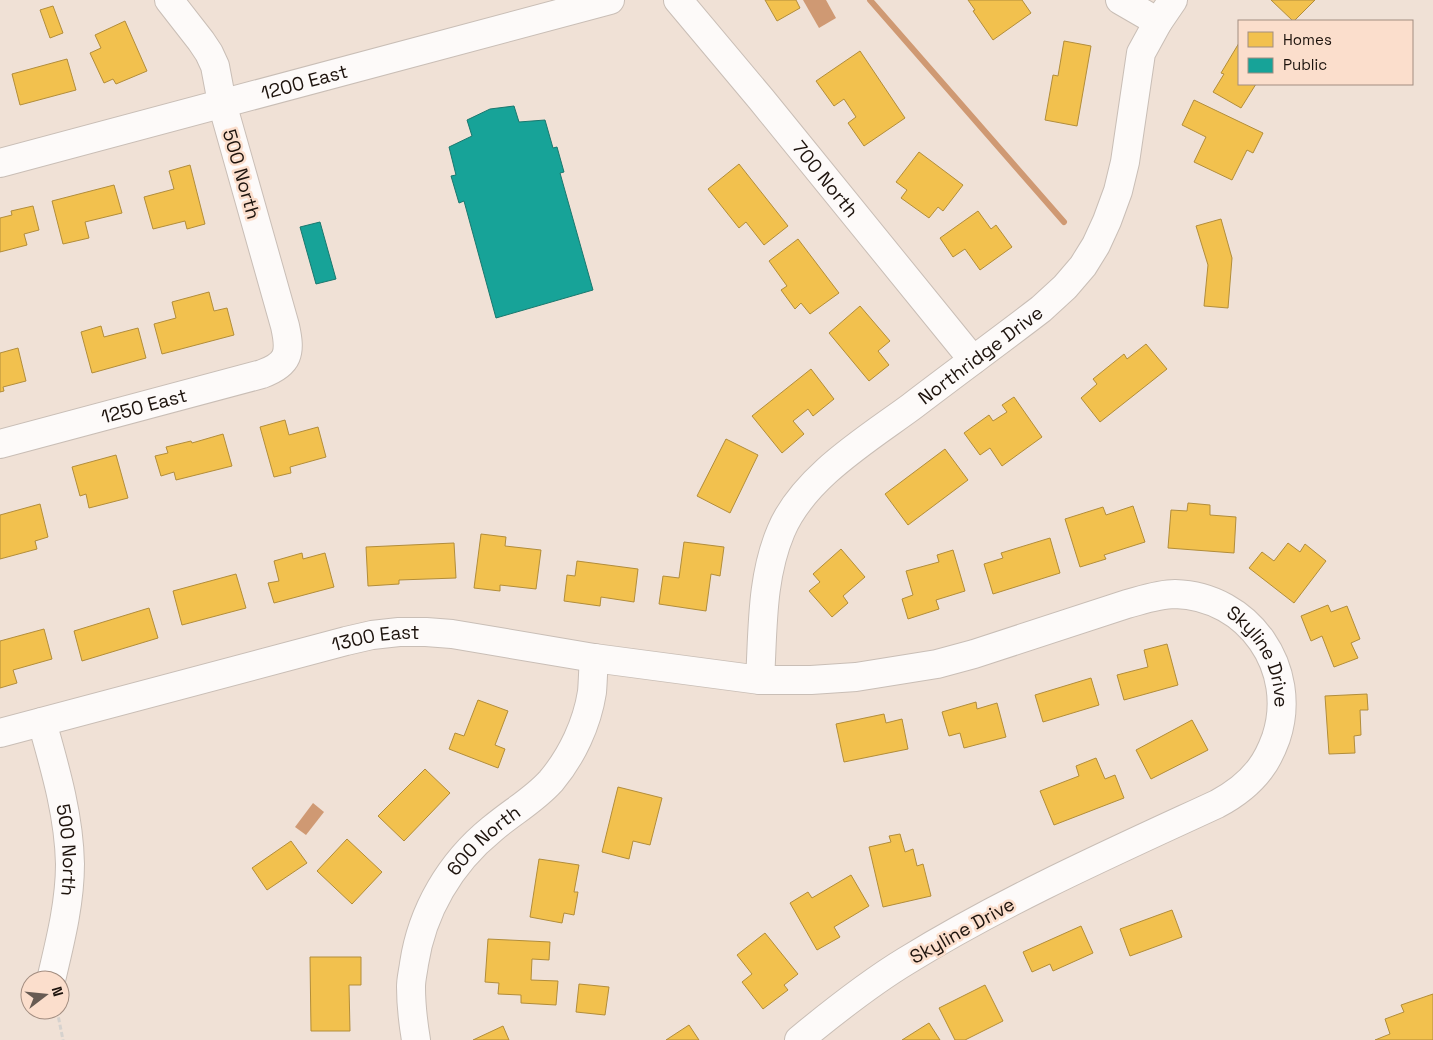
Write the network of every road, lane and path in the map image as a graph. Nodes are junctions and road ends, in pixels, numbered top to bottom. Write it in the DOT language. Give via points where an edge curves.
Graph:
graph roads {
  1 [pos="169,0"];
  2 [pos="610,0"];
  3 [pos="678,0"];
  4 [pos="1120,0"];
  5 [pos="1165,11"];
  6 [pos="222,103"];
  7 [pos="0,163"];
  8 [pos="285,360"];
  9 [pos="973,360"];
  10 [pos="0,444"];
  11 [pos="594,658"];
  12 [pos="760,680"];
  13 [pos="42,722"];
  14 [pos="0,733"];
  15 [pos="53,970"];
  16 [pos="59,1020"];
  17 [pos="64,1040"];
  18 [pos="416,1040"];
  19 [pos="799,1040"];
  1 -- 6 [label="street, 500 North" via="209,53 215,66"];
  2 -- 6 [label="street, 1200 East"];
  3 -- 9 [label="street, 700 North"];
  4 -- 5 [label="street"];
  5 -- 9 [label="street, Northridge Drive" via="1141,53 1120,182 1096,245 1065,288"];
  6 -- 7 [label="street, 1200 East"];
  6 -- 8 [label="street, 500 North" via="285,326 288,348"];
  8 -- 10 [label="street, 1250 East" via="262,374"];
  9 -- 12 [label="street, Northridge Drive" via="830,468 807,489 793,508 770,560"];
  11 -- 12 [label="street, 1300 East"];
  11 -- 13 [label="street, 1300 East" via="444,633 372,635"];
  11 -- 18 [label="street, 600 North" via="592,692 586,715 566,760 533,799 474,845 448,876 432,903 422,928 411,985"];
  12 -- 19 [label="street, Skyline Drive" via="856,677 937,664 1151,597 1174,594 1216,602 1252,628 1276,668 1282,690 1282,710 1272,750 1261,768 1233,795 1044,884 949,935 904,962"];
  13 -- 14 [label="street, 1300 East"];
  13 -- 15 [label="street, 500 North" via="63,802 70,864 68,897"];
  16 -- 17 [label="path"];
}
